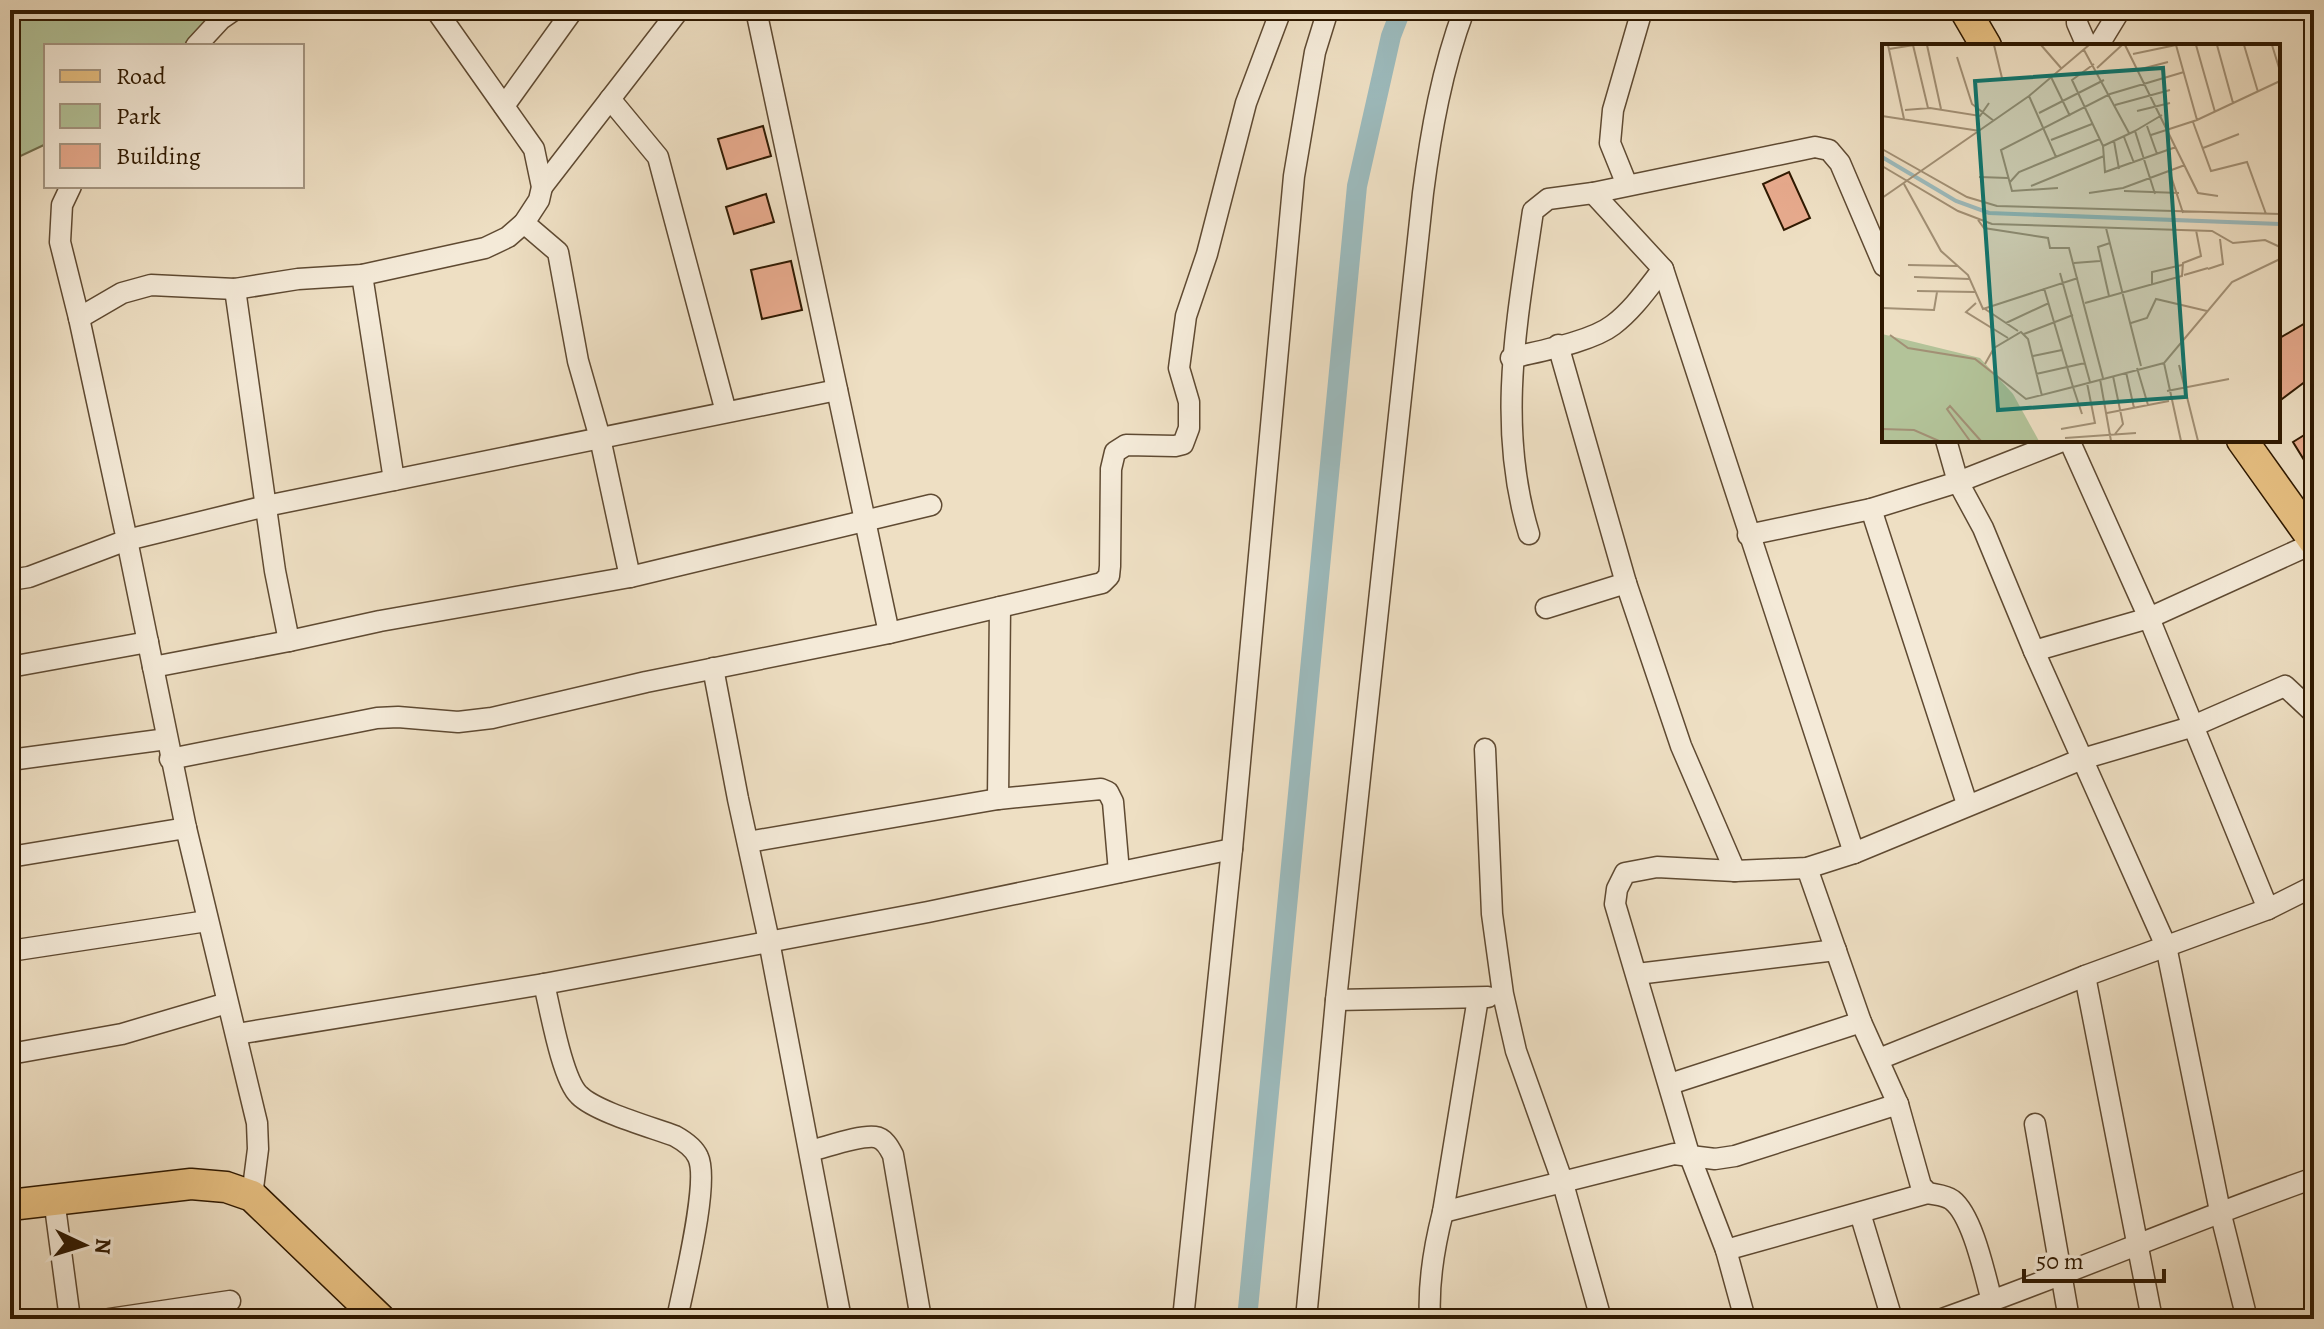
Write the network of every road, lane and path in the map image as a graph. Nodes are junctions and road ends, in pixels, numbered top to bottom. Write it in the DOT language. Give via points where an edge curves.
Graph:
graph roads {
  1 [pos="234,10"];
  2 [pos="436,10"];
  3 [pos="573,10"];
  4 [pos="679,10"];
  5 [pos="756,10"];
  6 [pos="1281,10"];
  7 [pos="1328,10"];
  8 [pos="1464,10"];
  9 [pos="1642,10"];
  10 [pos="2077,10"];
  11 [pos="2120,10"];
  12 [pos="1967,12"];
  13 [pos="198,44"];
  14 [pos="1985,44"];
  15 [pos="2086,44"];
  16 [pos="2099,44"];
  17 [pos="610,99"];
  18 [pos="504,106"];
  19 [pos="1627,185"];
  20 [pos="542,187"];
  21 [pos="70,188"];
  22 [pos="1593,193"];
  23 [pos="524,223"];
  24 [pos="1882,261"];
  25 [pos="1663,269"];
  26 [pos="362,275"];
  27 [pos="235,289"];
  28 [pos="79,318"];
  29 [pos="1558,345"];
  30 [pos="1511,358"];
  31 [pos="837,390"];
  32 [pos="726,412"];
  33 [pos="600,438"];
  34 [pos="1947,442"];
  35 [pos="2062,442"];
  36 [pos="2068,442"];
  37 [pos="2243,442"];
  38 [pos="394,480"];
  39 [pos="1958,482"];
  40 [pos="931,505"];
  41 [pos="266,506"];
  42 [pos="1871,509"];
  43 [pos="865,521"];
  44 [pos="1529,534"];
  45 [pos="1748,535"];
  46 [pos="127,540"];
  47 [pos="2314,542"];
  48 [pos="630,577"];
  49 [pos="10,580"];
  50 [pos="1626,583"];
  51 [pos="1000,607"];
  52 [pos="1546,608"];
  53 [pos="2149,618"];
  54 [pos="889,633"];
  55 [pos="289,641"];
  56 [pos="148,642"];
  57 [pos="2034,651"];
  58 [pos="10,667"];
  59 [pos="153,667"];
  60 [pos="713,668"];
  61 [pos="2314,713"];
  62 [pos="2191,727"];
  63 [pos="169,749"];
  64 [pos="1485,749"];
  65 [pos="2082,759"];
  66 [pos="10,760"];
  67 [pos="998,799"];
  68 [pos="1967,804"];
  69 [pos="186,828"];
  70 [pos="748,842"];
  71 [pos="1232,849"];
  72 [pos="1854,853"];
  73 [pos="10,857"];
  74 [pos="1807,868"];
  75 [pos="1735,871"];
  76 [pos="1119,872"];
  77 [pos="2314,886"];
  78 [pos="2268,909"];
  79 [pos="207,921"];
  80 [pos="769,941"];
  81 [pos="2166,946"];
  82 [pos="1836,950"];
  83 [pos="10,951"];
  84 [pos="1637,974"];
  85 [pos="2085,976"];
  86 [pos="544,984"];
  87 [pos="1503,994"];
  88 [pos="1478,998"];
  89 [pos="1336,1000"];
  90 [pos="227,1003"];
  91 [pos="1861,1022"];
  92 [pos="237,1034"];
  93 [pos="10,1054"];
  94 [pos="1879,1059"];
  95 [pos="1670,1084"];
  96 [pos="1898,1104"];
  97 [pos="2035,1124"];
  98 [pos="810,1151"];
  99 [pos="1689,1154"];
  100 [pos="2314,1178"];
  101 [pos="1562,1180"];
  102 [pos="1928,1193"];
  103 [pos="252,1196"];
  104 [pos="54,1199"];
  105 [pos="10,1205"];
  106 [pos="2220,1211"];
  107 [pos="1443,1212"];
  108 [pos="1860,1213"];
  109 [pos="2137,1246"];
  110 [pos="1726,1250"];
  111 [pos="2060,1274"];
  112 [pos="230,1301"];
  113 [pos="1992,1301"];
  114 [pos="70,1319"];
  115 [pos="109,1319"];
  116 [pos="380,1319"];
  117 [pos="677,1319"];
  118 [pos="841,1319"];
  119 [pos="921,1319"];
  120 [pos="1183,1319"];
  121 [pos="1306,1319"];
  122 [pos="1430,1319"];
  123 [pos="1601,1319"];
  124 [pos="1745,1319"];
  125 [pos="1892,1319"];
  126 [pos="1942,1319"];
  127 [pos="2069,1319"];
  128 [pos="2152,1319"];
  129 [pos="2247,1319"];
  1 -- 13 [label="street"];
  2 -- 18 [label="street"];
  3 -- 18 [label="street"];
  4 -- 17 [label="street"];
  5 -- 31 [label="street"];
  6 -- 51 [label="street" via="1246,103 1186,316 1179,368 1189,402 1187,438 1175,446 1126,445 1115,452 1110,566 1102,583"];
  7 -- 71 [label="street" via="1315,52 1294,176"];
  8 -- 89 [label="street" via="1439,100 1423,193"];
  9 -- 19 [label="street" via="1613,110 1610,143"];
  10 -- 15 [label="street"];
  11 -- 16 [label="street"];
  12 -- 14 [label="main road"];
  17 -- 20 [label="street"];
  17 -- 32 [label="street" via="658,157"];
  18 -- 20 [label="street" via="534,149"];
  19 -- 22 [label="street"];
  19 -- 24 [label="street" via="1801,148 1829,150 1840,163"];
  20 -- 23 [label="street"];
  21 -- 28 [label="street" via="62,205 60,242"];
  22 -- 25 [label="street"];
  22 -- 30 [label="street" via="1548,199 1533,211"];
  23 -- 26 [label="street" via="485,248"];
  23 -- 33 [label="street" via="558,252 578,361"];
  25 -- 29 [label="street" via="1613,325"];
  25 -- 45 [label="street"];
  26 -- 27 [label="street"];
  26 -- 38 [label="street"];
  27 -- 28 [label="street" via="151,285 122,293"];
  27 -- 41 [label="street"];
  28 -- 46 [label="street"];
  29 -- 30 [label="street"];
  29 -- 50 [label="street"];
  30 -- 44 [label="street" via="1514,470"];
  31 -- 32 [label="street"];
  31 -- 43 [label="street"];
  32 -- 33 [label="street"];
  33 -- 38 [label="street"];
  33 -- 48 [label="street"];
  34 -- 39 [label="street"];
  35 -- 39 [label="street"];
  36 -- 53 [label="street"];
  37 -- 47 [label="main road"];
  38 -- 41 [label="street"];
  39 -- 42 [label="street"];
  39 -- 57 [label="street"];
  40 -- 43 [label="street"];
  41 -- 46 [label="street"];
  41 -- 55 [label="street"];
  42 -- 45 [label="street"];
  42 -- 68 [label="street"];
  43 -- 48 [label="street"];
  43 -- 54 [label="street"];
  45 -- 72 [label="street"];
  46 -- 49 [label="street"];
  46 -- 56 [label="street"];
  47 -- 53 [label="street"];
  48 -- 55 [label="street"];
  50 -- 52 [label="street"];
  50 -- 75 [label="street" via="1681,746"];
  51 -- 54 [label="street"];
  51 -- 67 [label="street"];
  53 -- 57 [label="street"];
  53 -- 62 [label="street"];
  54 -- 60 [label="street"];
  55 -- 59 [label="street"];
  56 -- 58 [label="street"];
  56 -- 59 [label="street"];
  57 -- 65 [label="street"];
  59 -- 63 [label="street"];
  60 -- 63 [label="street" via="492,718 377,718"];
  60 -- 70 [label="street"];
  61 -- 62 [label="street" via="2285,686"];
  62 -- 65 [label="street"];
  62 -- 78 [label="street"];
  63 -- 66 [label="street"];
  63 -- 69 [label="street"];
  64 -- 87 [label="street" via="1492,914"];
  65 -- 68 [label="street"];
  65 -- 81 [label="street"];
  67 -- 70 [label="street"];
  67 -- 76 [label="street" via="1108,792"];
  68 -- 72 [label="street"];
  69 -- 73 [label="street"];
  69 -- 79 [label="street"];
  70 -- 80 [label="street"];
  71 -- 76 [label="street"];
  71 -- 120 [label="street"];
  72 -- 74 [label="street"];
  74 -- 75 [label="street"];
  74 -- 82 [label="street"];
  75 -- 84 [label="street" via="1657,867 1625,873 1615,904"];
  76 -- 80 [label="street"];
  77 -- 78 [label="street"];
  78 -- 81 [label="street"];
  79 -- 83 [label="street"];
  79 -- 90 [label="street"];
  80 -- 86 [label="street"];
  80 -- 98 [label="street"];
  81 -- 85 [label="street"];
  81 -- 106 [label="street"];
  82 -- 84 [label="street"];
  82 -- 91 [label="street"];
  84 -- 95 [label="street"];
  85 -- 94 [label="street"];
  85 -- 109 [label="street"];
  86 -- 92 [label="street"];
  86 -- 117 [label="street" via="577,1094 590,1104 675,1136 698,1156 702,1172"];
  87 -- 88 [label="street"];
  87 -- 101 [label="street" via="1516,1051"];
  88 -- 89 [label="street"];
  88 -- 107 [label="street"];
  89 -- 121 [label="street"];
  90 -- 92 [label="street"];
  90 -- 93 [label="street" via="122,1034"];
  91 -- 94 [label="street"];
  91 -- 95 [label="street"];
  92 -- 103 [label="street" via="257,1123"];
  94 -- 96 [label="street"];
  95 -- 99 [label="street"];
  96 -- 99 [label="street" via="1735,1156"];
  96 -- 102 [label="street" via="1919,1181"];
  97 -- 111 [label="street"];
  98 -- 118 [label="street"];
  98 -- 119 [label="street" via="864,1138 886,1142 893,1155"];
  99 -- 101 [label="street"];
  99 -- 110 [label="street"];
  100 -- 106 [label="street"];
  101 -- 107 [label="street"];
  101 -- 123 [label="street"];
  102 -- 108 [label="street"];
  102 -- 113 [label="street" via="1955,1202 1968,1224"];
  103 -- 104 [label="main road" via="191,1184"];
  103 -- 116 [label="main road"];
  104 -- 105 [label="main road"];
  104 -- 114 [label="street"];
  106 -- 109 [label="street"];
  106 -- 129 [label="street"];
  107 -- 122 [label="street" via="1432,1269"];
  108 -- 110 [label="street"];
  108 -- 125 [label="street"];
  109 -- 111 [label="street"];
  109 -- 128 [label="street"];
  110 -- 124 [label="street"];
  111 -- 113 [label="street"];
  111 -- 127 [label="street"];
  112 -- 115 [label="street"];
  113 -- 126 [label="street"];
}
